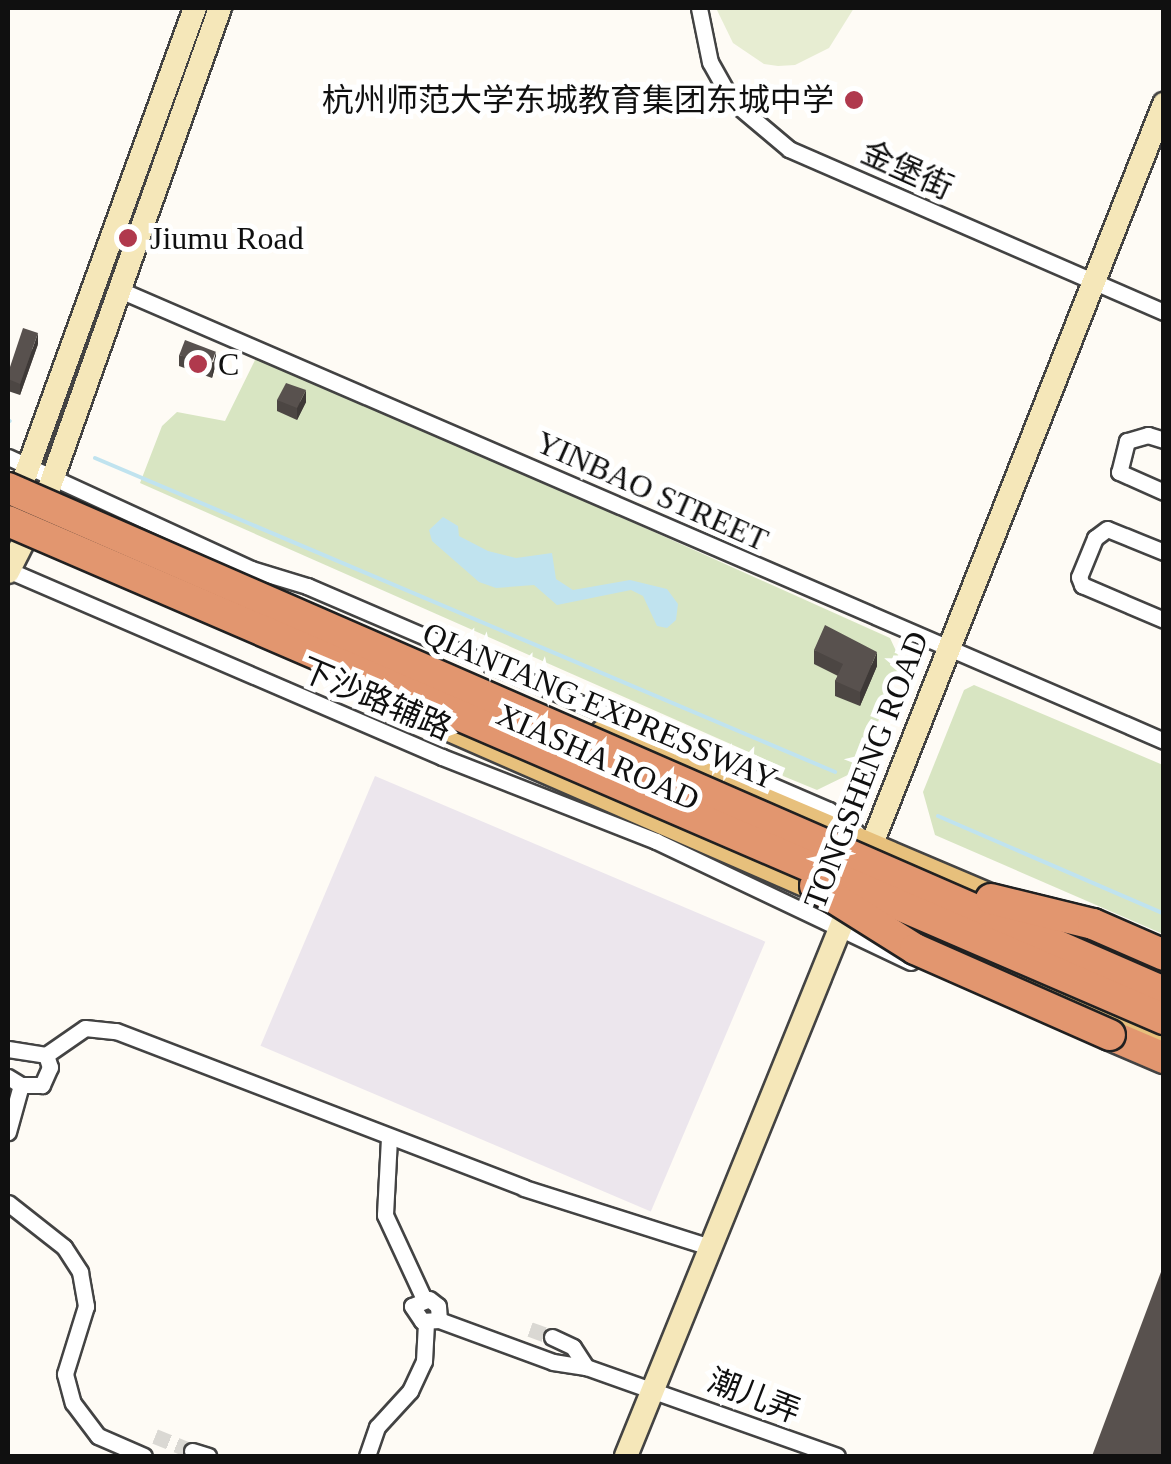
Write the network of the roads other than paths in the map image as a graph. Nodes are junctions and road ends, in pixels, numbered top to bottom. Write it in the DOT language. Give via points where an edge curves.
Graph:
graph roads {
  1 [pos="195,8"];
  2 [pos="220,8"];
  3 [pos="698,8"];
  4 [pos="1164,104"];
  5 [pos="1092,280"];
  6 [pos="120,290"];
  7 [pos="1164,312"];
  8 [pos="1164,440"];
  9 [pos="14,476"];
  10 [pos="50,487"];
  11 [pos="1164,492"];
  12 [pos="11,531"];
  13 [pos="1164,552"];
  14 [pos="8,571"];
  15 [pos="1164,620"];
  16 [pos="947,648"];
  17 [pos="1164,741"];
  18 [pos="727,832"];
  19 [pos="871,844"];
  20 [pos="914,880"];
  21 [pos="986,895"];
  22 [pos="850,903"];
  23 [pos="840,929"];
  24 [pos="1164,945"];
  25 [pos="1164,955"];
  26 [pos="1164,972"];
  27 [pos="1164,992"];
  28 [pos="1164,1019"];
  29 [pos="1164,1040"];
  30 [pos="8,1050"];
  31 [pos="46,1056"];
  32 [pos="1164,1058"];
  33 [pos="1164,1069"];
  34 [pos="14,1081"];
  35 [pos="8,1132"];
  36 [pos="389,1138"];
  37 [pos="8,1202"];
  38 [pos="710,1247"];
  39 [pos="432,1321"];
  40 [pos="552,1338"];
  41 [pos="586,1367"];
  42 [pos="652,1387"];
  43 [pos="144,1456"];
  44 [pos="367,1456"];
  45 [pos="626,1456"];
  46 [pos="836,1456"];
  1 -- 9 [label="street"];
  2 -- 6 [label="street"];
  3 -- 5 [label="street, 金堡街" via="710,62 732,101 778,141"];
  4 -- 5 [label="street, TONGSHENG ROAD"];
  5 -- 7 [label="street, 金堡街"];
  5 -- 16 [label="street, TONGSHENG ROAD"];
  6 -- 10 [label="street"];
  6 -- 16 [label="street, YINBAO STREET"];
  8 -- 11 [label="street" via="1148,435 1127,441 1119,472"];
  9 -- 10 [label="main road, XIASHA ROAD"];
  9 -- 12 [label="street"];
  9 -- 20 [label="highway, QIANTANG EXPRESSWAY, bridge"];
  10 -- 12 [label="street"];
  10 -- 19 [label="main road, XIASHA ROAD"];
  12 -- 14 [label="street"];
  12 -- 18 [label="highway, QIANTANG EXPRESSWAY, bridge" via="83,553"];
  12 -- 22 [label="main road, XIASHA ROAD"];
  13 -- 15 [label="street" via="1107,529 1095,538 1079,576 1082,585"];
  14 -- 23 [label="street, 下沙路辅路" via="656,841"];
  16 -- 17 [label="street, YINBAO STREET"];
  16 -- 19 [label="street, TONGSHENG ROAD"];
  18 -- 28 [label="highway, QIANTANG EXPRESSWAY, bridge"];
  18 -- 32 [label="highway, bridge" via="915,948"];
  19 -- 21 [label="main road, XIASHA ROAD"];
  19 -- 22 [label="street, TONGSHENG ROAD"];
  20 -- 25 [label="highway, bridge" via="1092,924"];
  20 -- 27 [label="highway, QIANTANG EXPRESSWAY, bridge"];
  21 -- 24 [label="street" via="1103,920"];
  21 -- 26 [label="main road, XIASHA ROAD"];
  22 -- 23 [label="street, TONGSHENG ROAD"];
  22 -- 29 [label="main road, XIASHA ROAD"];
  23 -- 33 [label="street, 下沙路辅路"];
  23 -- 38 [label="street, TONGSHENG ROAD"];
  30 -- 31 [label="street"];
  31 -- 34 [label="street" via="50,1067 42,1084"];
  31 -- 36 [label="street" via="85,1028 116,1031"];
  34 -- 35 [label="street"];
  36 -- 38 [label="street" via="638,1228"];
  36 -- 39 [label="street" via="386,1215 424,1299 438,1306"];
  37 -- 43 [label="street" via="64,1247 80,1272 86,1306 64,1374 73,1403 98,1436"];
  38 -- 42 [label="street, TONGSHENG ROAD"];
  39 -- 41 [label="street, 潮儿弄"];
  39 -- 44 [label="street" via="410,1391 377,1426"];
  40 -- 41 [label="street" via="573,1347"];
  41 -- 42 [label="street, 潮儿弄"];
  42 -- 45 [label="street, TONGSHENG ROAD"];
  42 -- 46 [label="street, 潮儿弄"];
}
